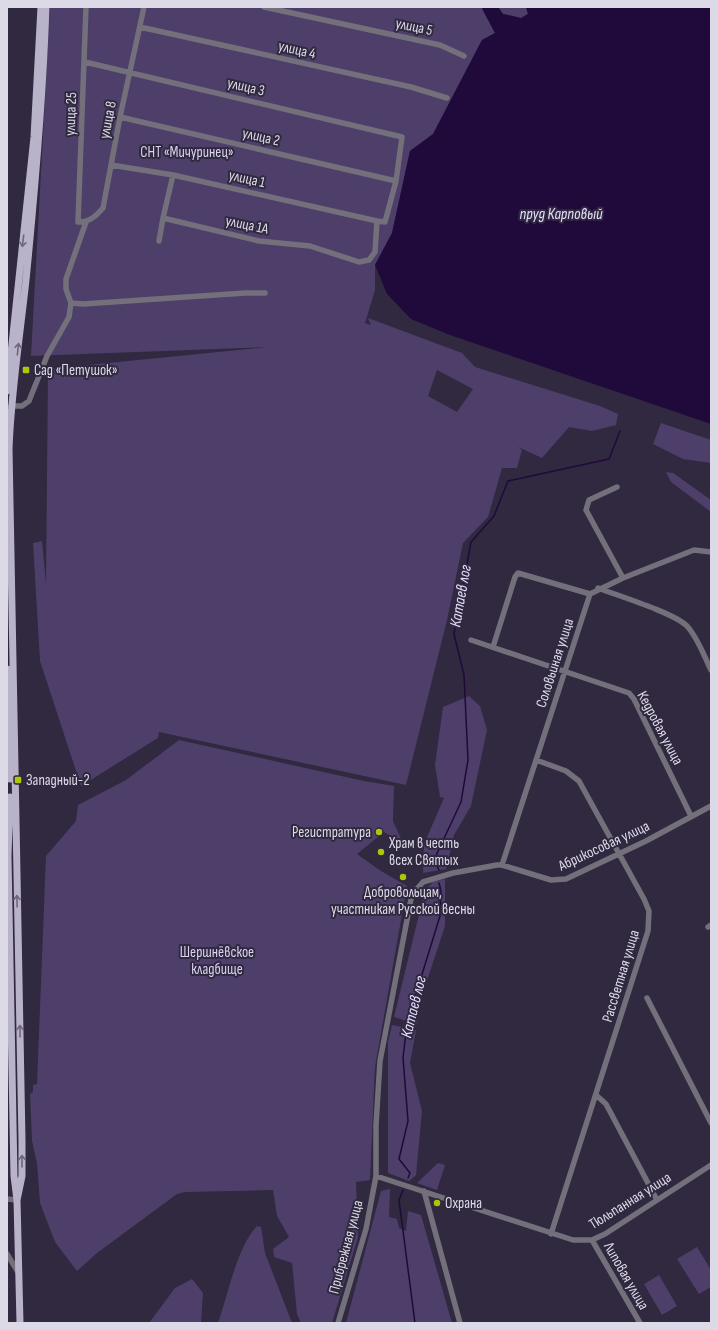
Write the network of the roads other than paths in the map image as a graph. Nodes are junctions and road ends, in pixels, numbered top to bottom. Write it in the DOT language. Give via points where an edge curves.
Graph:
graph roads {
  1 [pos="41,7"];
  2 [pos="46,7"];
  3 [pos="86,7"];
  4 [pos="144,7"];
  5 [pos="264,7"];
  6 [pos="140,27"];
  7 [pos="464,56"];
  8 [pos="85,62"];
  9 [pos="130,72"];
  10 [pos="447,98"];
  11 [pos="120,117"];
  12 [pos="112,165"];
  13 [pos="173,175"];
  14 [pos="396,181"];
  15 [pos="163,218"];
  16 [pos="377,220"];
  17 [pos="86,222"];
  18 [pos="159,240"];
  19 [pos="265,293"];
  20 [pos="71,303"];
  21 [pos="7,391"];
  22 [pos="11,406"];
  23 [pos="617,487"];
  24 [pos="711,552"];
  25 [pos="623,578"];
  26 [pos="598,588"];
  27 [pos="590,594"];
  28 [pos="471,640"];
  29 [pos="493,647"];
  30 [pos="710,667"];
  31 [pos="7,669"];
  32 [pos="566,670"];
  33 [pos="536,760"];
  34 [pos="711,806"];
  35 [pos="691,816"];
  36 [pos="11,833"];
  37 [pos="618,854"];
  38 [pos="502,865"];
  39 [pos="647,998"];
  40 [pos="596,1095"];
  41 [pos="711,1123"];
  42 [pos="711,1165"];
  43 [pos="376,1176"];
  44 [pos="424,1191"];
  45 [pos="7,1198"];
  46 [pos="17,1200"];
  47 [pos="657,1200"];
  48 [pos="551,1234"];
  49 [pos="592,1240"];
  50 [pos="7,1254"];
  51 [pos="20,1274"];
  52 [pos="20,1323"];
  53 [pos="338,1323"];
  54 [pos="460,1323"];
  55 [pos="640,1323"];
  1 -- 21 [label="main road, one-way" via="34,137"];
  22 -- 2 [label="main road, one-way" via="36,181 43,95"];
  3 -- 8 [label="street, улица 25"];
  4 -- 6 [label="street, улица 8"];
  5 -- 7 [label="street, улица 5" via="440,45"];
  6 -- 9 [label="street, улица 8"];
  6 -- 10 [label="street, улица 4" via="411,87"];
  8 -- 9 [label="street, улица 3"];
  8 -- 17 [label="street, улица 25" via="78,222"];
  9 -- 11 [label="street, улица 8"];
  9 -- 14 [label="street, улица 3" via="402,137"];
  11 -- 12 [label="street, улица 8"];
  11 -- 14 [label="street, улица 2"];
  12 -- 13 [label="street, улица 1"];
  12 -- 17 [label="street, улица 8" via="103,208"];
  13 -- 15 [label="street"];
  13 -- 16 [label="street, улица 1"];
  14 -- 16 [label="street" via="385,222"];
  15 -- 16 [label="street, улица 1А" via="259,241 310,246 359,262 369,260 375,252"];
  15 -- 18 [label="street"];
  17 -- 20 [label="street" via="66,279 66,289"];
  19 -- 20 [label="street" via="245,292"];
  20 -- 22 [label="street" via="67,321 47,356 29,402 22,406"];
  22 -- 36 [label="main road"];
  23 -- 25 [label="street" via="589,500 586,507 587,514"];
  24 -- 25 [label="street" via="694,550"];
  25 -- 26 [label="street"];
  26 -- 27 [label="street"];
  26 -- 30 [label="street" via="684,623"];
  27 -- 29 [label="street" via="518,573"];
  27 -- 32 [label="street, Соловьиная улица"];
  28 -- 29 [label="street, Кедровая улица"];
  29 -- 32 [label="street, Кедровая улица"];
  31 -- 36 [label="main road"];
  32 -- 33 [label="street, Соловьиная улица"];
  32 -- 35 [label="street, Кедровая улица" via="625,690 633,696"];
  33 -- 37 [label="street, Рассветная улица" via="576,777"];
  33 -- 38 [label="street, Соловьиная улица"];
  34 -- 35 [label="street, Абрикосовая улица"];
  35 -- 37 [label="street, Абрикосовая улица"];
  36 -- 46 [label="main road" via="14,1168"];
  37 -- 38 [label="street, Абрикосовая улица" via="558,881"];
  37 -- 40 [label="street, Рассветная улица" via="644,899 650,920"];
  38 -- 43 [label="street, Прибрежная улица" via="432,879 418,886 411,899 380,1061 376,1113"];
  39 -- 41 [label="street"];
  40 -- 47 [label="street" via="606,1104"];
  40 -- 48 [label="street, Рассветная улица"];
  42 -- 47 [label="street, Тюльпанная улица"];
  43 -- 44 [label="street, Тюльпанная улица"];
  43 -- 53 [label="street, Прибрежная улица" via="366,1229"];
  44 -- 48 [label="street, Тюльпанная улица"];
  44 -- 54 [label="street"];
  45 -- 46 [label="street"];
  46 -- 51 [label="main road"];
  47 -- 49 [label="street, Тюльпанная улица" via="606,1234"];
  48 -- 49 [label="street, Тюльпанная улица" via="573,1240"];
  49 -- 55 [label="street, Липовая улица"];
  50 -- 51 [label="street"];
  51 -- 52 [label="main road"];
}
